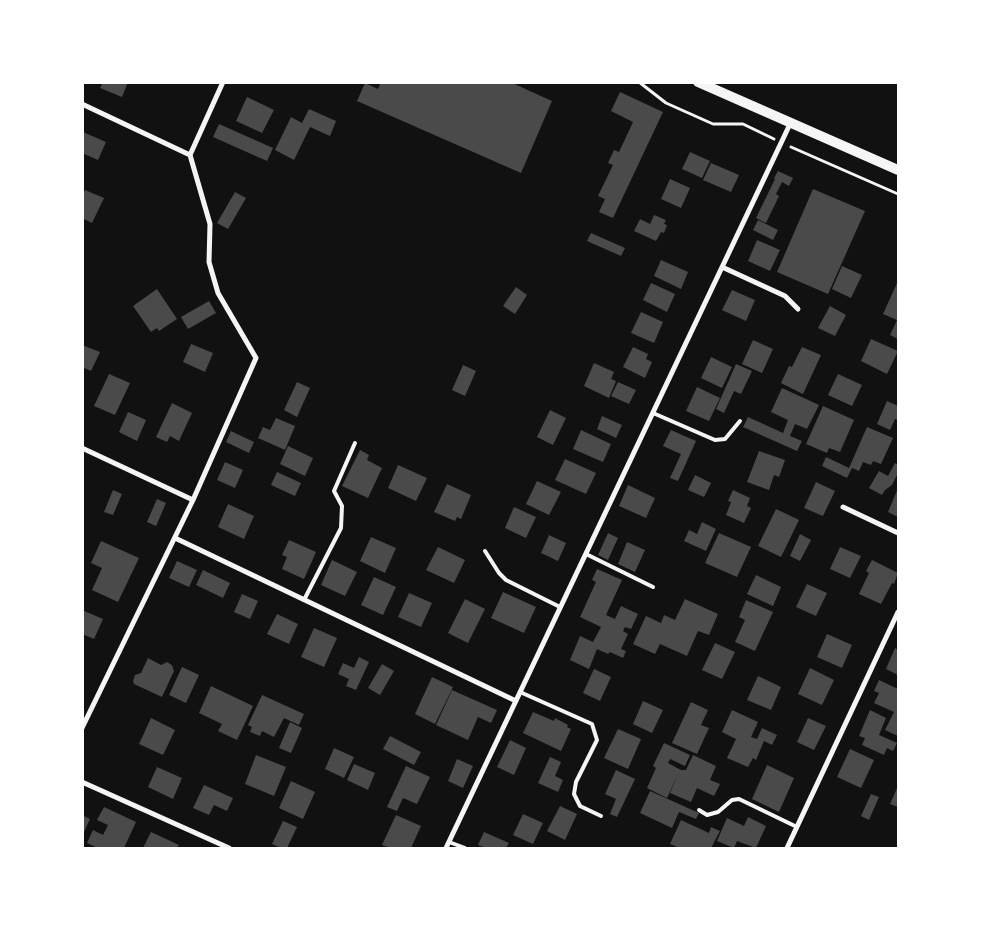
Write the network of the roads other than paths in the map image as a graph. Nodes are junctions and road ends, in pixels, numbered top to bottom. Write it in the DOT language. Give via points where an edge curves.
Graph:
graph roads {
  1 [pos="224,82"];
  2 [pos="698,82"];
  3 [pos="82,104"];
  4 [pos="791,122"];
  5 [pos="190,155"];
  6 [pos="898,170"];
  7 [pos="722,267"];
  8 [pos="798,309"];
  9 [pos="652,413"];
  10 [pos="740,421"];
  11 [pos="355,444"];
  12 [pos="82,448"];
  13 [pos="192,500"];
  14 [pos="843,507"];
  15 [pos="898,533"];
  16 [pos="175,538"];
  17 [pos="485,551"];
  18 [pos="586,554"];
  19 [pos="653,587"];
  20 [pos="304,600"];
  21 [pos="560,607"];
  22 [pos="898,612"];
  23 [pos="520,692"];
  24 [pos="516,701"];
  25 [pos="82,728"];
  26 [pos="82,782"];
  27 [pos="700,810"];
  28 [pos="602,816"];
  29 [pos="797,826"];
  30 [pos="450,842"];
  31 [pos="229,848"];
  32 [pos="446,848"];
  33 [pos="464,848"];
  34 [pos="787,848"];
  1 -- 5 [label="street"];
  2 -- 4 [label="main road"];
  3 -- 5 [label="street"];
  4 -- 6 [label="main road"];
  4 -- 7 [label="street"];
  5 -- 13 [label="street" via="210,224 209,262 218,293 256,358"];
  7 -- 8 [label="street" via="785,296"];
  7 -- 9 [label="street"];
  9 -- 10 [label="lane" via="714,440 725,439"];
  9 -- 18 [label="street"];
  11 -- 20 [label="lane" via="334,491 342,506 341,528"];
  12 -- 13 [label="street"];
  13 -- 16 [label="street"];
  14 -- 15 [label="street"];
  16 -- 20 [label="street"];
  16 -- 25 [label="street"];
  17 -- 21 [label="lane" via="506,580"];
  18 -- 19 [label="lane"];
  18 -- 21 [label="street"];
  20 -- 24 [label="street"];
  21 -- 23 [label="street"];
  22 -- 29 [label="street"];
  23 -- 24 [label="street"];
  23 -- 28 [label="lane" via="592,724 597,740 576,782 574,794 580,806"];
  24 -- 30 [label="street"];
  26 -- 31 [label="street"];
  27 -- 29 [label="lane" via="707,815 718,812 732,800 739,799"];
  29 -- 34 [label="street"];
  30 -- 32 [label="street"];
  30 -- 33 [label="lane"];
}
